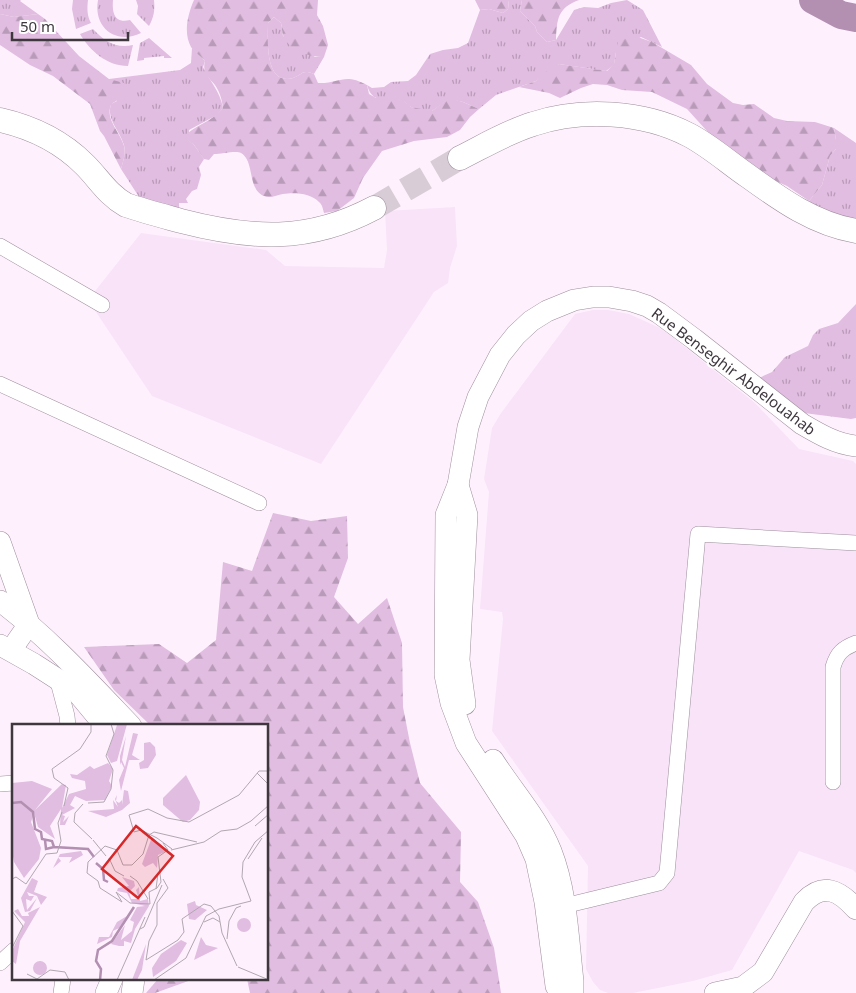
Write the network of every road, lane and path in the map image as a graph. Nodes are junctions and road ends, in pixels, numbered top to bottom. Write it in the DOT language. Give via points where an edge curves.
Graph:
graph roads {
  1 [pos="0,120"];
  2 [pos="43,135"];
  3 [pos="0,136"];
  4 [pos="460,158"];
  5 [pos="374,208"];
  6 [pos="856,231"];
  7 [pos="0,246"];
  8 [pos="102,305"];
  9 [pos="0,384"];
  10 [pos="856,446"];
  11 [pos="259,503"];
  12 [pos="0,542"];
  13 [pos="856,543"];
  14 [pos="0,601"];
  15 [pos="29,624"];
  16 [pos="856,643"];
  17 [pos="6,648"];
  18 [pos="56,678"];
  19 [pos="68,724"];
  20 [pos="103,724"];
  21 [pos="129,724"];
  22 [pos="833,782"];
  23 [pos="550,908"];
  24 [pos="856,909"];
  25 [pos="63,980"];
  26 [pos="112,980"];
  27 [pos="134,980"];
  28 [pos="62,993"];
  29 [pos="106,993"];
  30 [pos="132,993"];
  31 [pos="560,993"];
  32 [pos="573,993"];
  33 [pos="715,993"];
  1 -- 2 [label="main road"];
  2 -- 3 [label="main road"];
  2 -- 5 [label="main road" via="73,153 116,199 137,209 188,223 262,236 332,226"];
  4 -- 6 [label="main road" via="515,130 566,116 599,115 647,120 690,136 790,206 822,222"];
  7 -- 8 [label="street"];
  9 -- 11 [label="street"];
  10 -- 23 [label="main road, Rue Benseghir Abdelouahab" via="835,442 802,424 694,339 647,306 632,301 593,297 561,304 531,321 500,355 478,398 468,427 458,485 467,514 459,660 464,699 474,728 538,826 555,864"];
  12 -- 15 [label="main road"];
  13 -- 23 [label="street" via="698,534 666,873 659,883"];
  14 -- 15 [label="main road"];
  15 -- 17 [label="main road"];
  15 -- 21 [label="main road"];
  16 -- 22 [label="street" via="845,647 836,656 833,667"];
  17 -- 18 [label="main road"];
  18 -- 19 [label="street"];
  18 -- 20 [label="main road" via="76,691"];
  23 -- 31 [label="main road, Rue Benseghir Abdelouahab" via="556,986"];
  23 -- 32 [label="main road, Rue Benseghir Abdelouahab" via="573,981"];
  24 -- 33 [label="main road" via="838,893 819,890 812,894 804,902 763,972 743,987"];
  25 -- 28 [label="street"];
  26 -- 29 [label="main road"];
  27 -- 30 [label="main road"];
}
